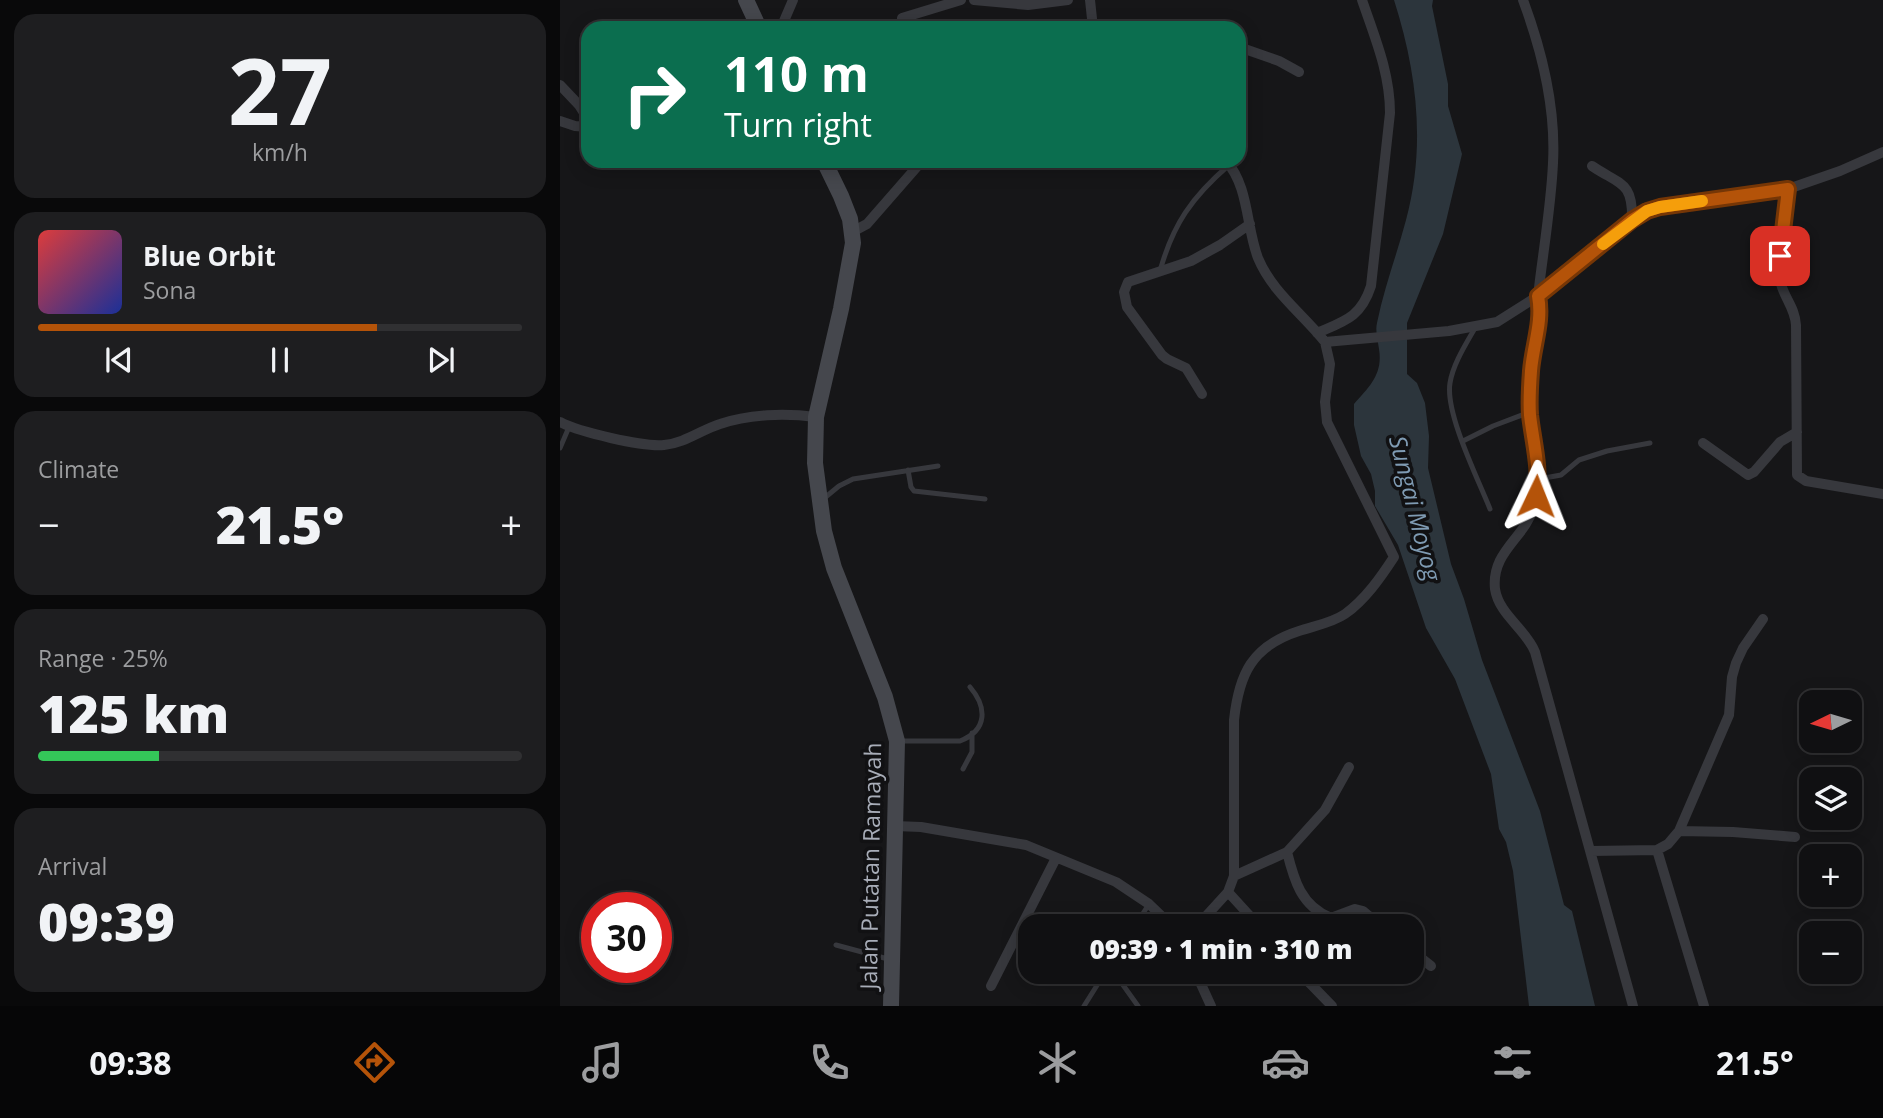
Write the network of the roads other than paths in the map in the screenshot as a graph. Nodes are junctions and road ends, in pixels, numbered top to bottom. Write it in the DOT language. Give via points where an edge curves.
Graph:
graph roads {
  1 [pos="746,0"];
  2 [pos="793,0"];
  3 [pos="961,0"];
  4 [pos="974,0"];
  5 [pos="1068,0"];
  6 [pos="1090,0"];
  7 [pos="1362,0"];
  8 [pos="1523,0"];
  9 [pos="902,18"];
  10 [pos="756,21"];
  11 [pos="783,21"];
  12 [pos="1092,21"];
  13 [pos="1246,49"];
  14 [pos="1299,72"];
  15 [pos="560,85"];
  16 [pos="581,109"];
  17 [pos="560,121"];
  18 [pos="581,126"];
  19 [pos="1883,152"];
  20 [pos="1592,166"];
  21 [pos="827,168"];
  22 [pos="916,168"];
  23 [pos="1223,168"];
  24 [pos="1231,168"];
  25 [pos="1788,189"];
  26 [pos="1632,220"];
  27 [pos="1250,224"];
  28 [pos="852,232"];
  29 [pos="1160,271"];
  30 [pos="1538,296"];
  31 [pos="1475,328"];
  32 [pos="1317,333"];
  33 [pos="1325,342"];
  34 [pos="1202,394"];
  35 [pos="1530,412"];
  36 [pos="816,417"];
  37 [pos="565,424"];
  38 [pos="1797,432"];
  39 [pos="1463,441"];
  40 [pos="1650,443"];
  41 [pos="1703,443"];
  42 [pos="560,448"];
  43 [pos="938,466"];
  44 [pos="908,470"];
  45 [pos="1539,479"];
  46 [pos="1883,494"];
  47 [pos="985,499"];
  48 [pos="820,502"];
  49 [pos="1490,509"];
  50 [pos="1763,619"];
  51 [pos="970,687"];
  52 [pos="972,733"];
  53 [pos="897,741"];
  54 [pos="1349,767"];
  55 [pos="963,769"];
  56 [pos="895,826"];
  57 [pos="1679,831"];
  58 [pos="1795,837"];
  59 [pos="1657,850"];
  60 [pos="1591,851"];
  61 [pos="1287,852"];
  62 [pos="1056,858"];
  63 [pos="1234,876"];
  64 [pos="1228,892"];
  65 [pos="1149,904"];
  66 [pos="1143,914"];
  67 [pos="1159,914"];
  68 [pos="1208,914"];
  69 [pos="1248,914"];
  70 [pos="1323,914"];
  71 [pos="1342,914"];
  72 [pos="1367,914"];
  73 [pos="836,945"];
  74 [pos="891,960"];
  75 [pos="1424,960"];
  76 [pos="1431,965"];
  77 [pos="1098,984"];
  78 [pos="1122,984"];
  79 [pos="1201,984"];
  80 [pos="1311,984"];
  81 [pos="991,986"];
  82 [pos="891,1006"];
  83 [pos="1084,1006"];
  84 [pos="1138,1006"];
  85 [pos="1211,1006"];
  86 [pos="1332,1006"];
  87 [pos="1633,1006"];
  88 [pos="1704,1006"];
  1 -- 10 [label="main road"];
  2 -- 11 [label="street"];
  3 -- 9 [label="street"];
  4 -- 5 [label="street" via="1028,5"];
  6 -- 12 [label="street"];
  7 -- 32 [label="street" via="1390,88 1371,286 1357,313"];
  8 -- 30 [label="street" via="1545,68 1553,150"];
  13 -- 14 [label="street"];
  15 -- 16 [label="street"];
  17 -- 18 [label="street"];
  19 -- 25 [label="street"];
  20 -- 26 [label="street" via="1628,189"];
  21 -- 28 [label="main road, Jalan Putatan Ramayah"];
  22 -- 28 [label="street" via="866,224"];
  23 -- 29 [label="lane" via="1185,211"];
  24 -- 27 [label="street"];
  25 -- 26 [label="street" via="1660,207"];
  25 -- 38 [label="street" via="1780,274 1797,325"];
  26 -- 30 [label="street"];
  27 -- 29 [label="street" via="1191,261"];
  27 -- 32 [label="street" via="1259,258 1276,287"];
  28 -- 36 [label="main road, Jalan Putatan Ramayah" via="852,256"];
  29 -- 34 [label="street" via="1128,282 1124,299 1162,355 1186,368"];
  30 -- 31 [label="street" via="1497,322"];
  30 -- 35 [label="street" via="1542,314 1531,371"];
  31 -- 33 [label="street"];
  31 -- 39 [label="lane" via="1450,384 1454,421"];
  32 -- 33 [label="street"];
  33 -- 63 [label="street" via="1330,364 1327,422 1394,556 1345,614 1285,636 1254,659 1243,676 1234,720"];
  35 -- 39 [label="lane"];
  35 -- 45 [label="street"];
  36 -- 37 [label="street" via="766,415 721,424 665,445 629,442"];
  36 -- 48 [label="main road, Jalan Putatan Ramayah"];
  37 -- 42 [label="lane"];
  38 -- 41 [label="street" via="1780,442 1748,475"];
  38 -- 46 [label="street" via="1797,475 1801,479"];
  39 -- 49 [label="lane"];
  40 -- 45 [label="lane" via="1579,460 1560,475"];
  43 -- 44 [label="lane"];
  44 -- 47 [label="lane" via="914,491"];
  44 -- 48 [label="lane" via="853,479"];
  45 -- 60 [label="street" via="1532,513 1501,558 1495,588 1503,608 1535,652"];
  48 -- 53 [label="main road, Jalan Putatan Ramayah" via="834,568 888,705"];
  50 -- 57 [label="street" via="1736,663 1729,715"];
  51 -- 52 [label="lane" via="982,708"];
  52 -- 53 [label="lane" via="960,741"];
  52 -- 55 [label="lane" via="972,752"];
  53 -- 56 [label="main road, Jalan Putatan Ramayah"];
  54 -- 61 [label="street" via="1325,810"];
  56 -- 62 [label="street" via="1026,845"];
  56 -- 74 [label="main road, Jalan Putatan Ramayah"];
  57 -- 58 [label="street"];
  57 -- 59 [label="street"];
  59 -- 60 [label="street"];
  59 -- 88 [label="street"];
  60 -- 87 [label="street"];
  61 -- 63 [label="street"];
  61 -- 70 [label="street" via="1298,888"];
  62 -- 65 [label="street" via="1116,882"];
  62 -- 81 [label="street"];
  63 -- 64 [label="street"];
  64 -- 68 [label="street"];
  64 -- 69 [label="street"];
  65 -- 66 [label="lane"];
  65 -- 67 [label="street"];
  71 -- 72 [label="street" via="1356,909"];
  73 -- 74 [label="lane"];
  74 -- 82 [label="main road, Jalan Putatan Ramayah"];
  75 -- 76 [label="street"];
  77 -- 83 [label="lane"];
  78 -- 84 [label="lane"];
  79 -- 85 [label="street"];
  80 -- 86 [label="street"];
}
